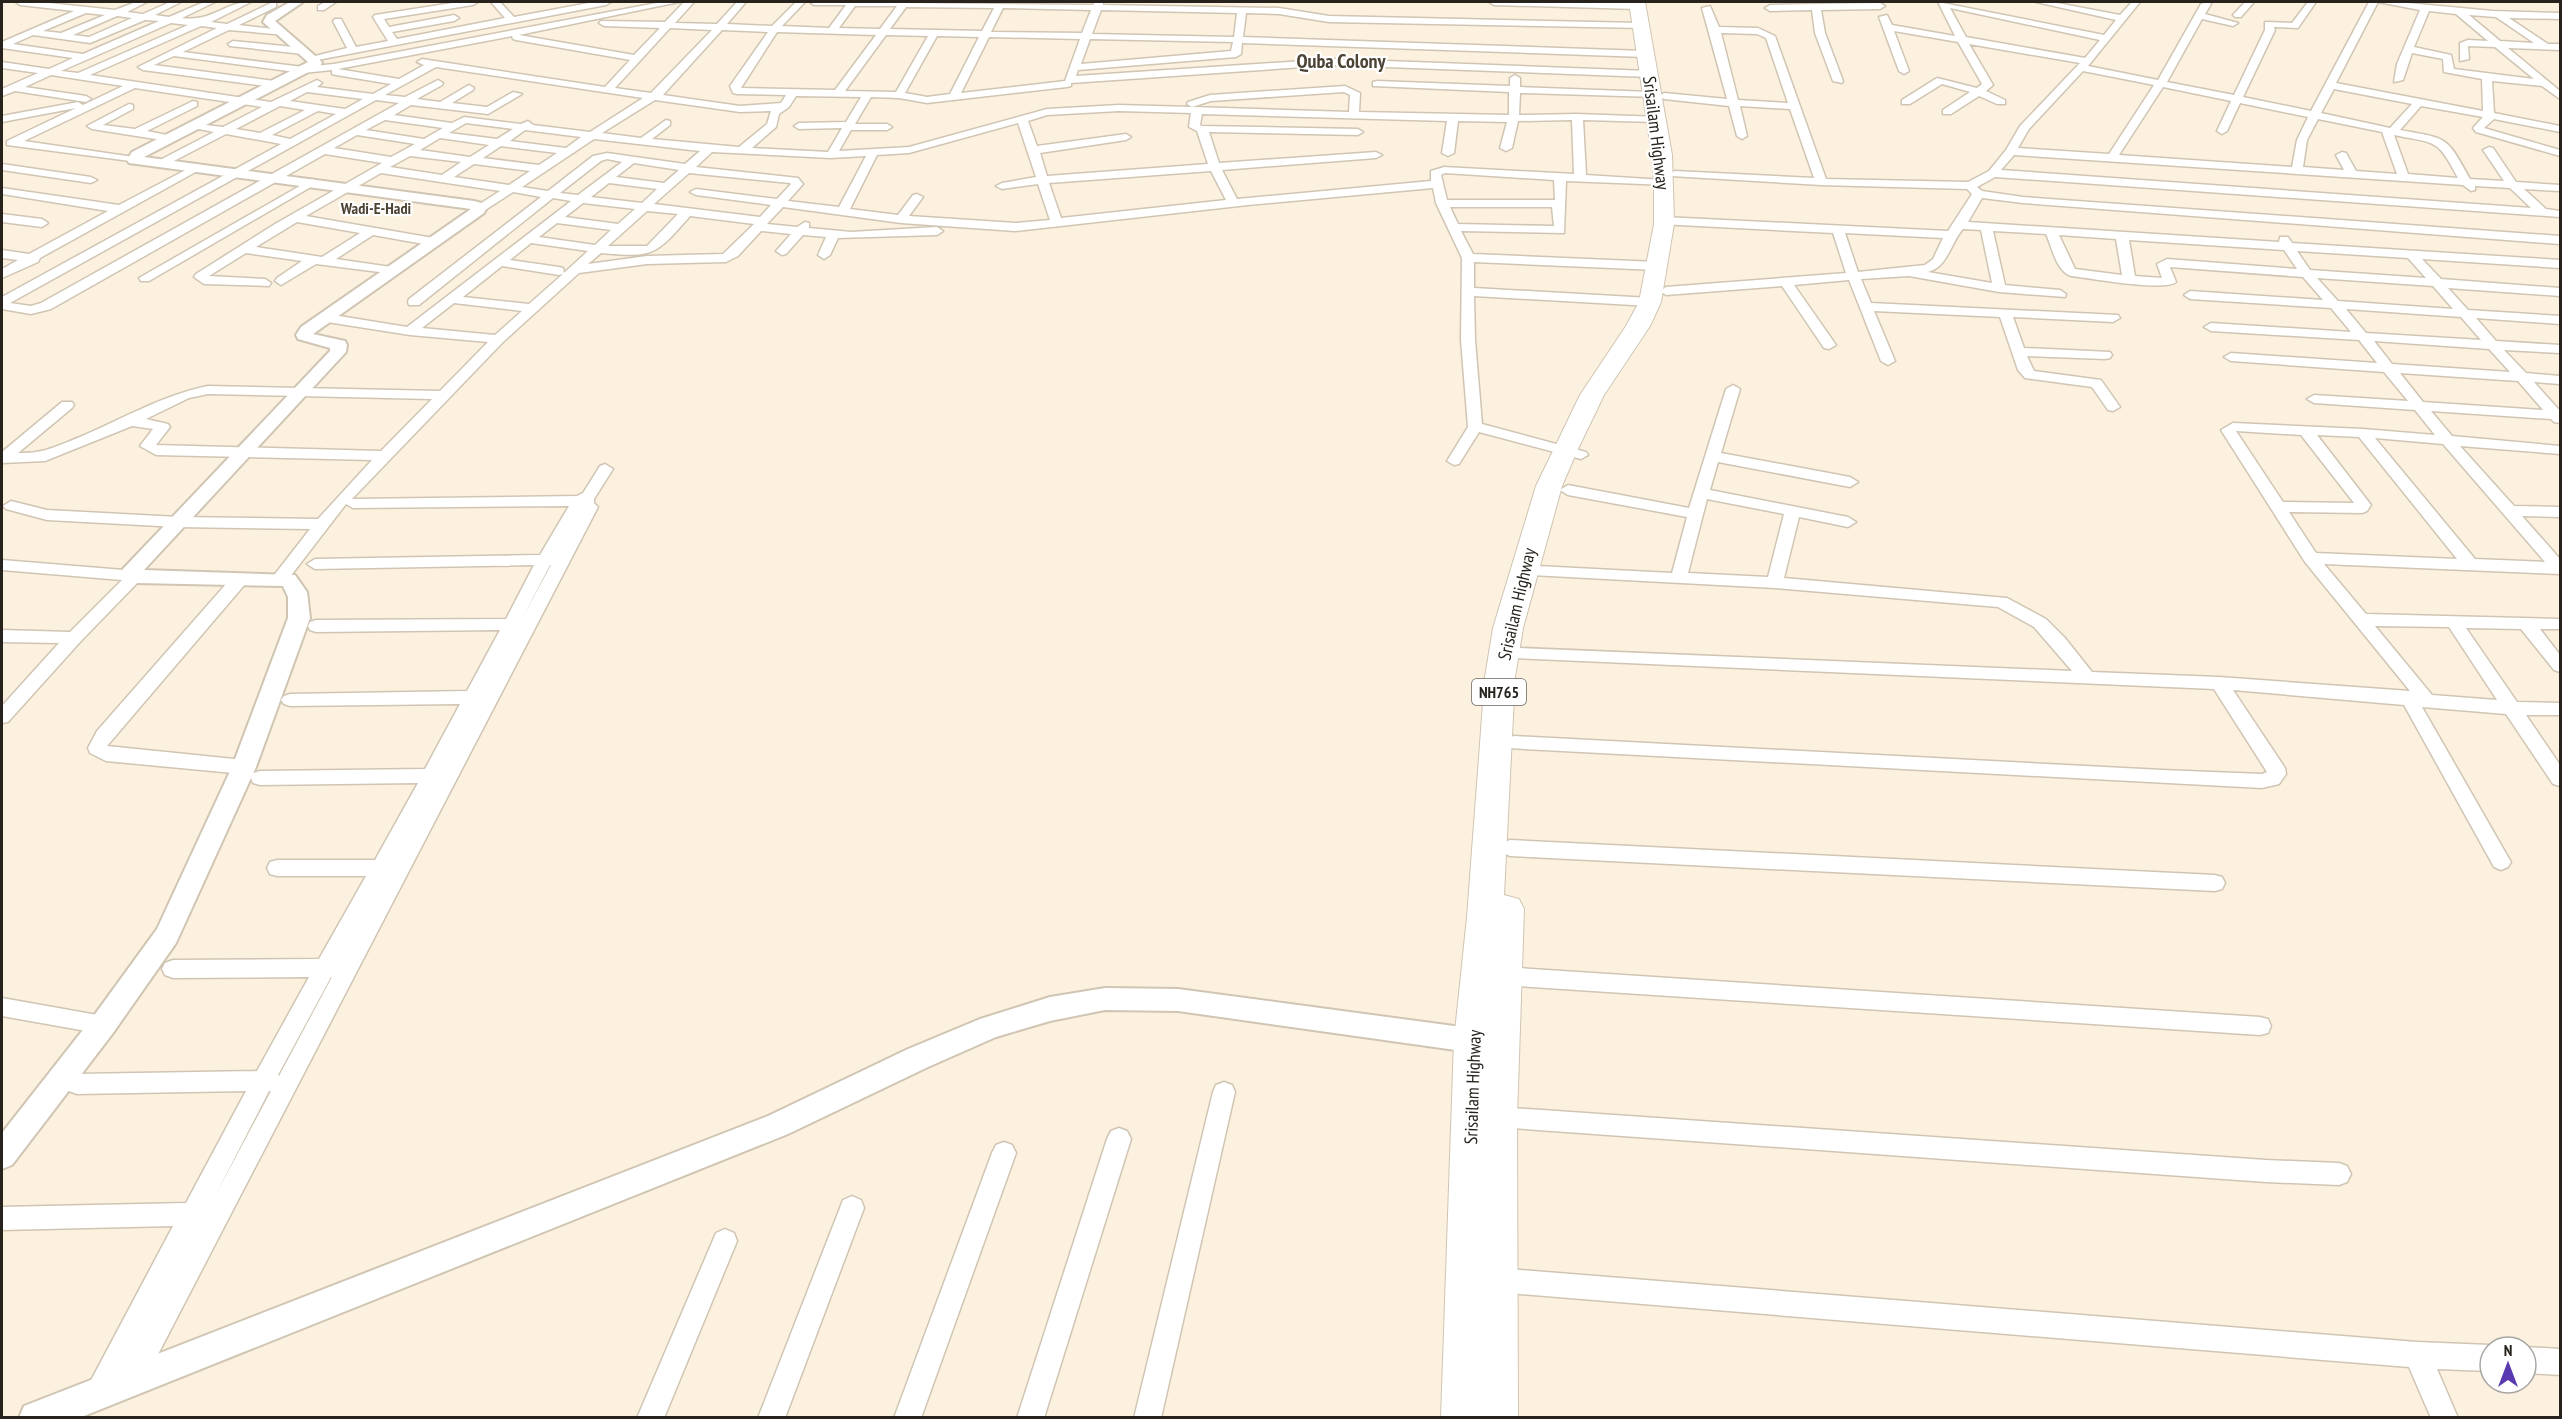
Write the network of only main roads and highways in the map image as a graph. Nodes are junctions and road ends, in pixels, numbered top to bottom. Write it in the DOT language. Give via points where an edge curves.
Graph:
graph roads {
  1 [pos="1648,53"];
  2 [pos="1573,453"];
  3 [pos="1486,1042"];
  4 [pos="1464,1418"];
  5 [pos="1495,1418"];
  1 -- 2 [label="highway, Srisailam Highway / NH765" via="1669,179 1670,222 1657,286 1661,315"];
  2 -- 3 [label="highway, Srisailam Highway / NH765" via="1568,490 1537,571 1521,654 1503,976"];
  2 -- 3 [label="highway, Srisailam Highway / NH765" via="1549,486 1508,628 1500,676 1485,917"];
  3 -- 4 [label="highway, Srisailam Highway / NH765"];
  3 -- 5 [label="highway, Srisailam Highway / NH765" via="1497,1117"];
}
